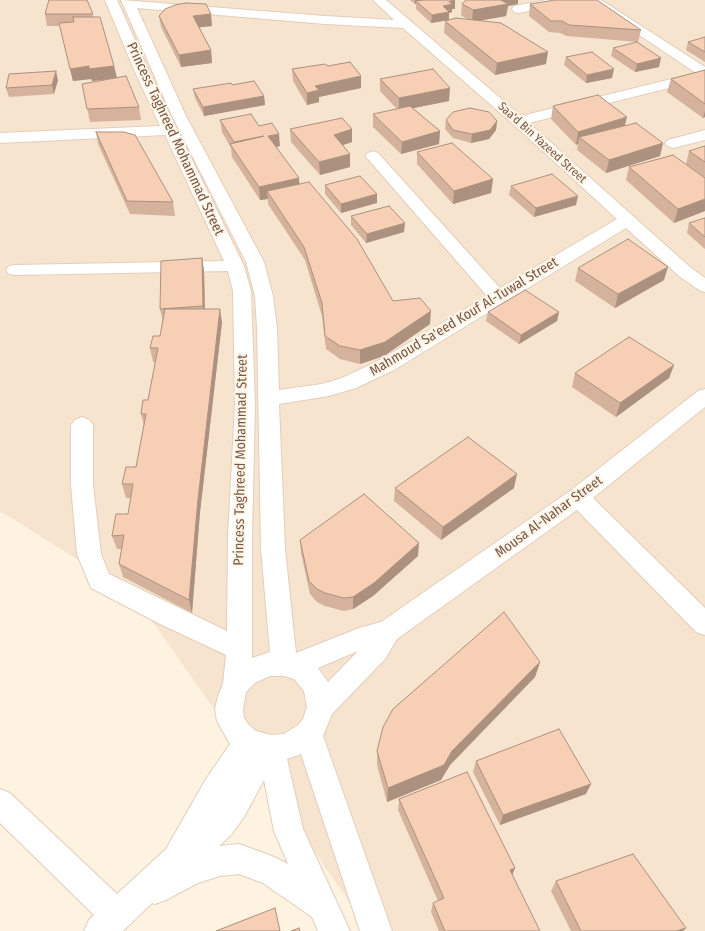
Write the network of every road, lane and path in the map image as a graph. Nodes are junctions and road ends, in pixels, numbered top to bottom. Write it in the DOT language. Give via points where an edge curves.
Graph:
graph roads {
  1 [pos="379,0"];
  2 [pos="565,0"];
  3 [pos="593,0"];
  4 [pos="122,1"];
  5 [pos="518,9"];
  6 [pos="204,10"];
  7 [pos="147,20"];
  8 [pos="406,24"];
  9 [pos="705,74"];
  10 [pos="518,121"];
  11 [pos="170,130"];
  12 [pos="705,135"];
  13 [pos="0,138"];
  14 [pos="673,143"];
  15 [pos="373,156"];
  16 [pos="628,220"];
  17 [pos="235,266"];
  18 [pos="15,270"];
  19 [pos="705,286"];
  20 [pos="498,297"];
  21 [pos="705,396"];
  22 [pos="270,398"];
  23 [pos="82,425"];
  24 [pos="578,497"];
  25 [pos="705,624"];
  26 [pos="388,631"];
  27 [pos="240,649"];
  28 [pos="288,665"];
  29 [pos="236,684"];
  30 [pos="321,707"];
  31 [pos="308,734"];
  32 [pos="262,746"];
  33 [pos="0,804"];
  34 [pos="115,916"];
  35 [pos="329,919"];
  36 [pos="376,931"];
  1 -- 8 [label="street, Saa'd Bin Yazeed Street"];
  2 -- 5 [label="street"];
  3 -- 9 [label="street"];
  4 -- 6 [label="street"];
  4 -- 7 [label="street, Princess Taghreed Mohammad Street"];
  4 -- 11 [label="street, Princess Taghreed Mohammad Street" via="142,72"];
  6 -- 7 [label="street" via="174,12"];
  6 -- 8 [label="street"];
  7 -- 22 [label="street, Princess Taghreed Mohammad Street" via="179,116 255,262 264,296"];
  8 -- 10 [label="street, Saa'd Bin Yazeed Street"];
  9 -- 10 [label="street"];
  10 -- 16 [label="street, Saa'd Bin Yazeed Street"];
  11 -- 13 [label="street"];
  11 -- 17 [label="street, Princess Taghreed Mohammad Street"];
  12 -- 14 [label="street"];
  15 -- 20 [label="street"];
  16 -- 19 [label="street, Saa'd Bin Yazeed Street" via="685,272"];
  16 -- 20 [label="street, Mahmoud Sa'eed Kouf Al-Tuwal Street"];
  17 -- 18 [label="street"];
  17 -- 27 [label="street, Princess Taghreed Mohammad Street" via="242,291 245,404 240,537"];
  20 -- 22 [label="street, Mahmoud Sa'eed Kouf Al-Tuwal Street" via="387,365 348,383 322,391"];
  21 -- 24 [label="street, Mousa Al-Nahar Street"];
  22 -- 28 [label="street, Princess Taghreed Mohammad Street" via="273,549"];
  23 -- 27 [label="street" via="82,485 89,554 100,580"];
  24 -- 25 [label="street"];
  24 -- 26 [label="street, Mousa Al-Nahar Street"];
  26 -- 28 [label="street, Mousa Al-Nahar Street"];
  26 -- 30 [label="street, Mousa Al-Nahar Street" via="376,651"];
  27 -- 29 [label="street, Princess Taghreed Mohammad Street"];
  28 -- 29 [label="street" via="270,664 257,668"];
  28 -- 30 [label="street" via="303,671 311,678 317,687"];
  29 -- 32 [label="street" via="230,696 231,721 238,733"];
  30 -- 31 [label="street"];
  31 -- 32 [label="street" via="284,747"];
  31 -- 36 [label="street"];
  32 -- 34 [label="street" via="234,807 221,826 176,860"];
  32 -- 35 [label="street" via="289,831"];
  33 -- 34 [label="street"];
  34 -- 35 [label="street" via="192,870 239,859 272,871"];
}
